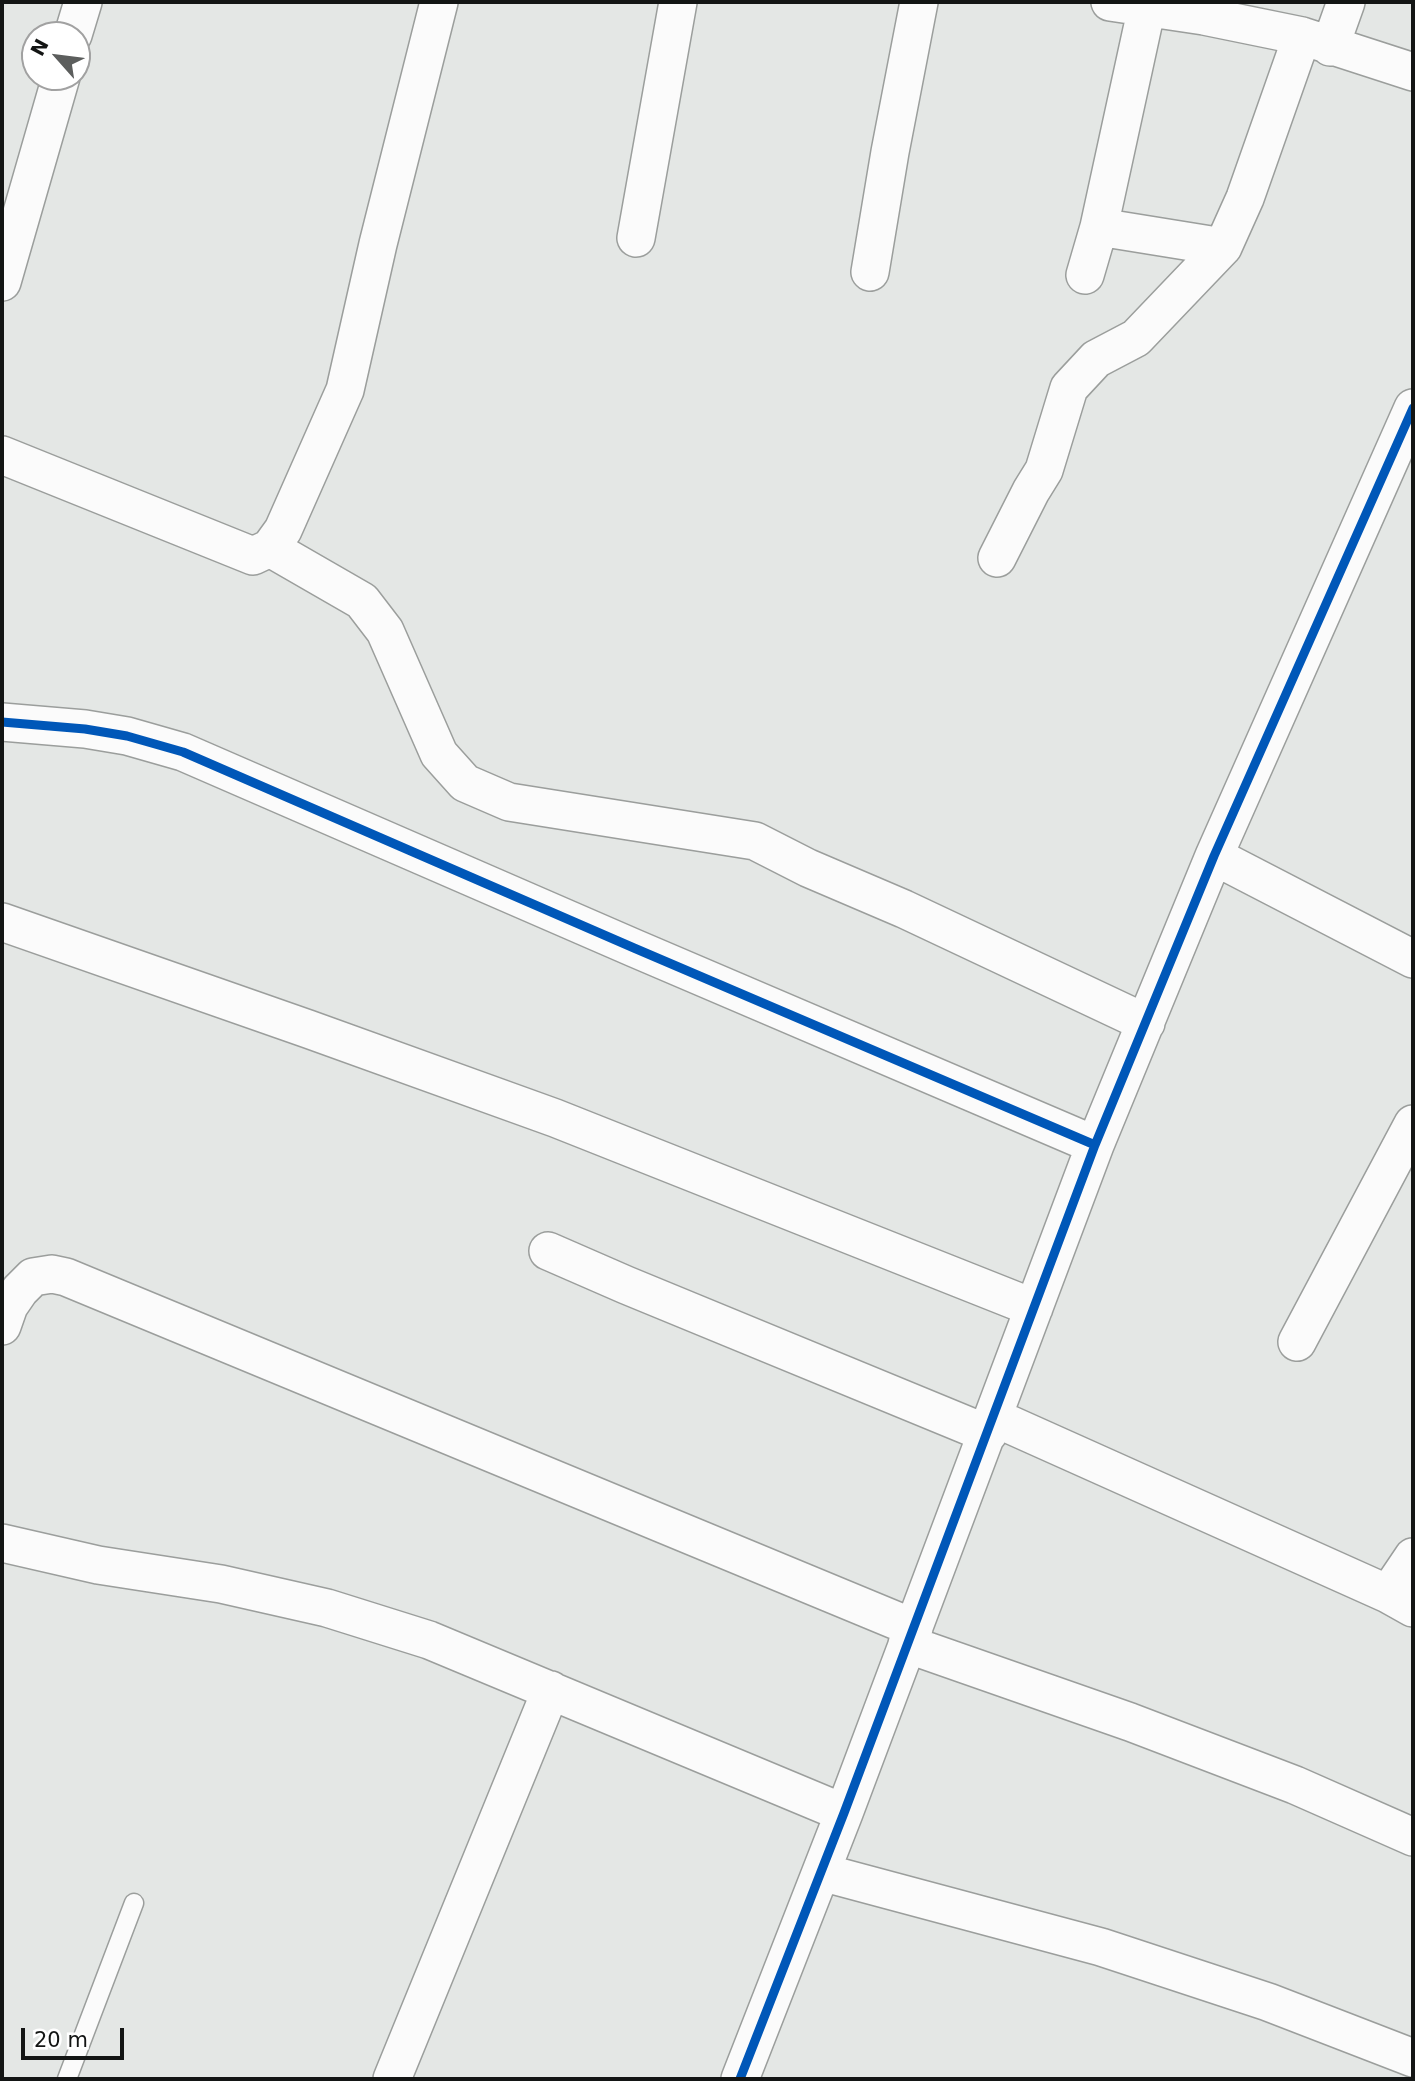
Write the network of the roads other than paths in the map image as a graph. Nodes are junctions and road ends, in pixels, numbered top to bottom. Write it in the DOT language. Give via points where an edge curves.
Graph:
graph roads {
  1 [pos="83,2"];
  2 [pos="439,2"];
  3 [pos="678,2"];
  4 [pos="919,2"];
  5 [pos="1110,2"];
  6 [pos="1346,2"];
  7 [pos="1147,5"];
  8 [pos="77,21"];
  9 [pos="1316,42"];
  10 [pos="1413,72"];
  11 [pos="57,91"];
  12 [pos="1099,227"];
  13 [pos="636,238"];
  14 [pos="1223,247"];
  15 [pos="870,272"];
  16 [pos="1085,275"];
  17 [pos="2,282"];
  18 [pos="1413,408"];
  19 [pos="2,456"];
  20 [pos="270,548"];
  21 [pos="997,558"];
  22 [pos="2,722"];
  23 [pos="1214,856"];
  24 [pos="2,922"];
  25 [pos="1413,959"];
  26 [pos="1146,1023"];
  27 [pos="1413,1124"];
  28 [pos="1095,1145"];
  29 [pos="548,1251"];
  30 [pos="1034,1308"];
  31 [pos="2,1326"];
  32 [pos="1297,1342"];
  33 [pos="990,1425"];
  34 [pos="2,1543"];
  35 [pos="1413,1557"];
  36 [pos="1401,1601"];
  37 [pos="911,1636"];
  38 [pos="551,1690"];
  39 [pos="844,1813"];
  40 [pos="1413,1837"];
  41 [pos="821,1872"];
  42 [pos="134,1903"];
  43 [pos="1413,2058"];
  44 [pos="67,2079"];
  45 [pos="392,2079"];
  46 [pos="740,2079"];
  1 -- 8 [label="street"];
  2 -- 20 [label="street" via="345,390 283,530"];
  3 -- 13 [label="street"];
  4 -- 15 [label="street"];
  5 -- 7 [label="street"];
  6 -- 9 [label="street"];
  7 -- 9 [label="street"];
  7 -- 12 [label="street"];
  9 -- 10 [label="street"];
  9 -- 14 [label="street"];
  11 -- 17 [label="street"];
  12 -- 14 [label="street"];
  12 -- 16 [label="street"];
  14 -- 21 [label="street" via="1136,338 1096,359 1069,388 1044,470"];
  18 -- 23 [label="street"];
  19 -- 20 [label="street" via="253,556"];
  20 -- 26 [label="street" via="362,601 385,631 439,754 464,783 509,802 755,841"];
  22 -- 28 [label="street" via="106,733 183,752"];
  23 -- 25 [label="street"];
  23 -- 26 [label="street"];
  24 -- 30 [label="street" via="555,1118"];
  26 -- 28 [label="street"];
  27 -- 32 [label="street"];
  28 -- 30 [label="street"];
  29 -- 33 [label="street"];
  30 -- 33 [label="street"];
  31 -- 37 [label="street" via="15,1298 33,1277 66,1277"];
  33 -- 36 [label="street"];
  33 -- 37 [label="street"];
  34 -- 38 [label="street" via="327,1608 429,1640"];
  35 -- 36 [label="street"];
  37 -- 39 [label="street"];
  37 -- 40 [label="street" via="1295,1784"];
  38 -- 39 [label="street"];
  38 -- 45 [label="street"];
  39 -- 41 [label="street"];
  41 -- 43 [label="street" via="1101,1947 1268,2002"];
  41 -- 46 [label="street"];
  42 -- 44 [label="lane"];
}
